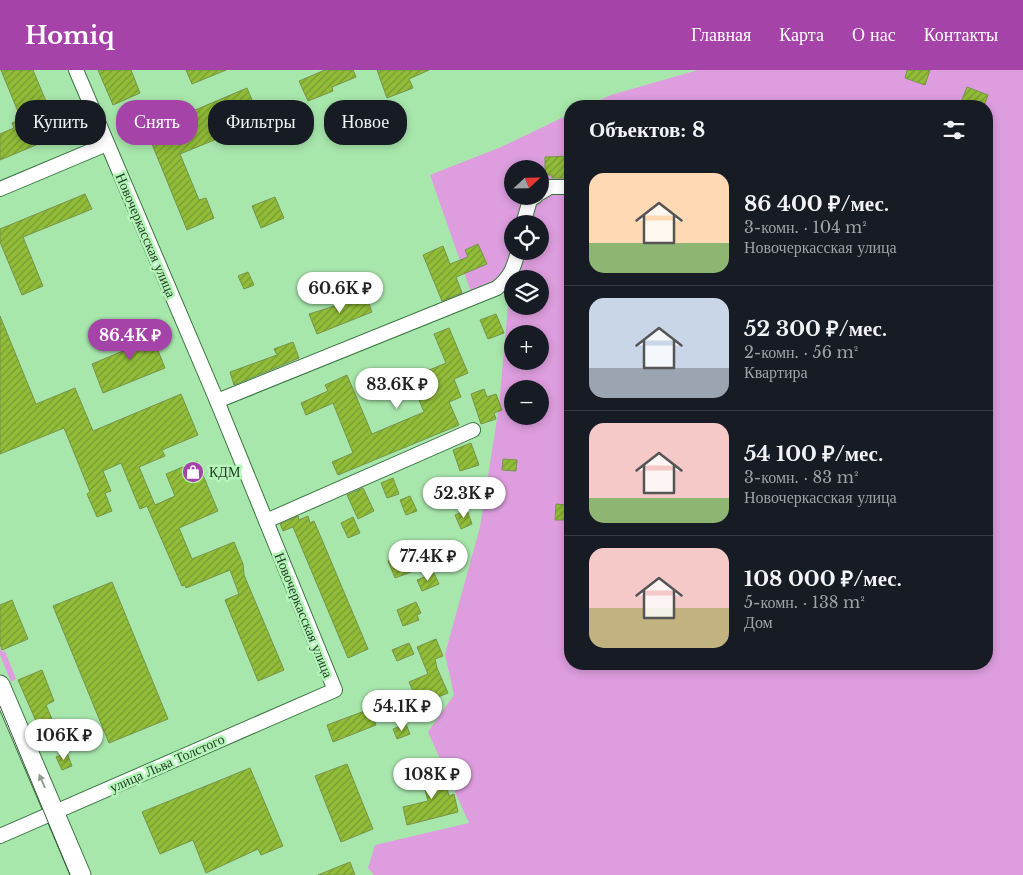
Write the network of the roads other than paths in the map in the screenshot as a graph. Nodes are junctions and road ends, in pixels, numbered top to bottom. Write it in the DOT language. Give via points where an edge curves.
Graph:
graph roads {
  1 [pos="76,70"];
  2 [pos="107,144"];
  3 [pos="564,187"];
  4 [pos="549,188"];
  5 [pos="0,189"];
  6 [pos="516,260"];
  7 [pos="217,401"];
  8 [pos="474,430"];
  9 [pos="266,521"];
  10 [pos="0,685"];
  11 [pos="335,690"];
  12 [pos="55,812"];
  13 [pos="0,836"];
  14 [pos="81,875"];
  1 -- 2 [label="street, Новочеркасская улица"];
  2 -- 5 [label="street"];
  2 -- 7 [label="street, Новочеркасская улица"];
  3 -- 4 [label="street"];
  6 -- 7 [label="street" via="508,279 497,288"];
  7 -- 9 [label="street, Новочеркасская улица"];
  8 -- 9 [label="street"];
  9 -- 11 [label="street, Новочеркасская улица"];
  12 -- 10 [label="street, one-way"];
  11 -- 12 [label="street, улица Льва Толстого"];
  12 -- 13 [label="street, улица Льва Толстого"];
  12 -- 14 [label="street"];
}
